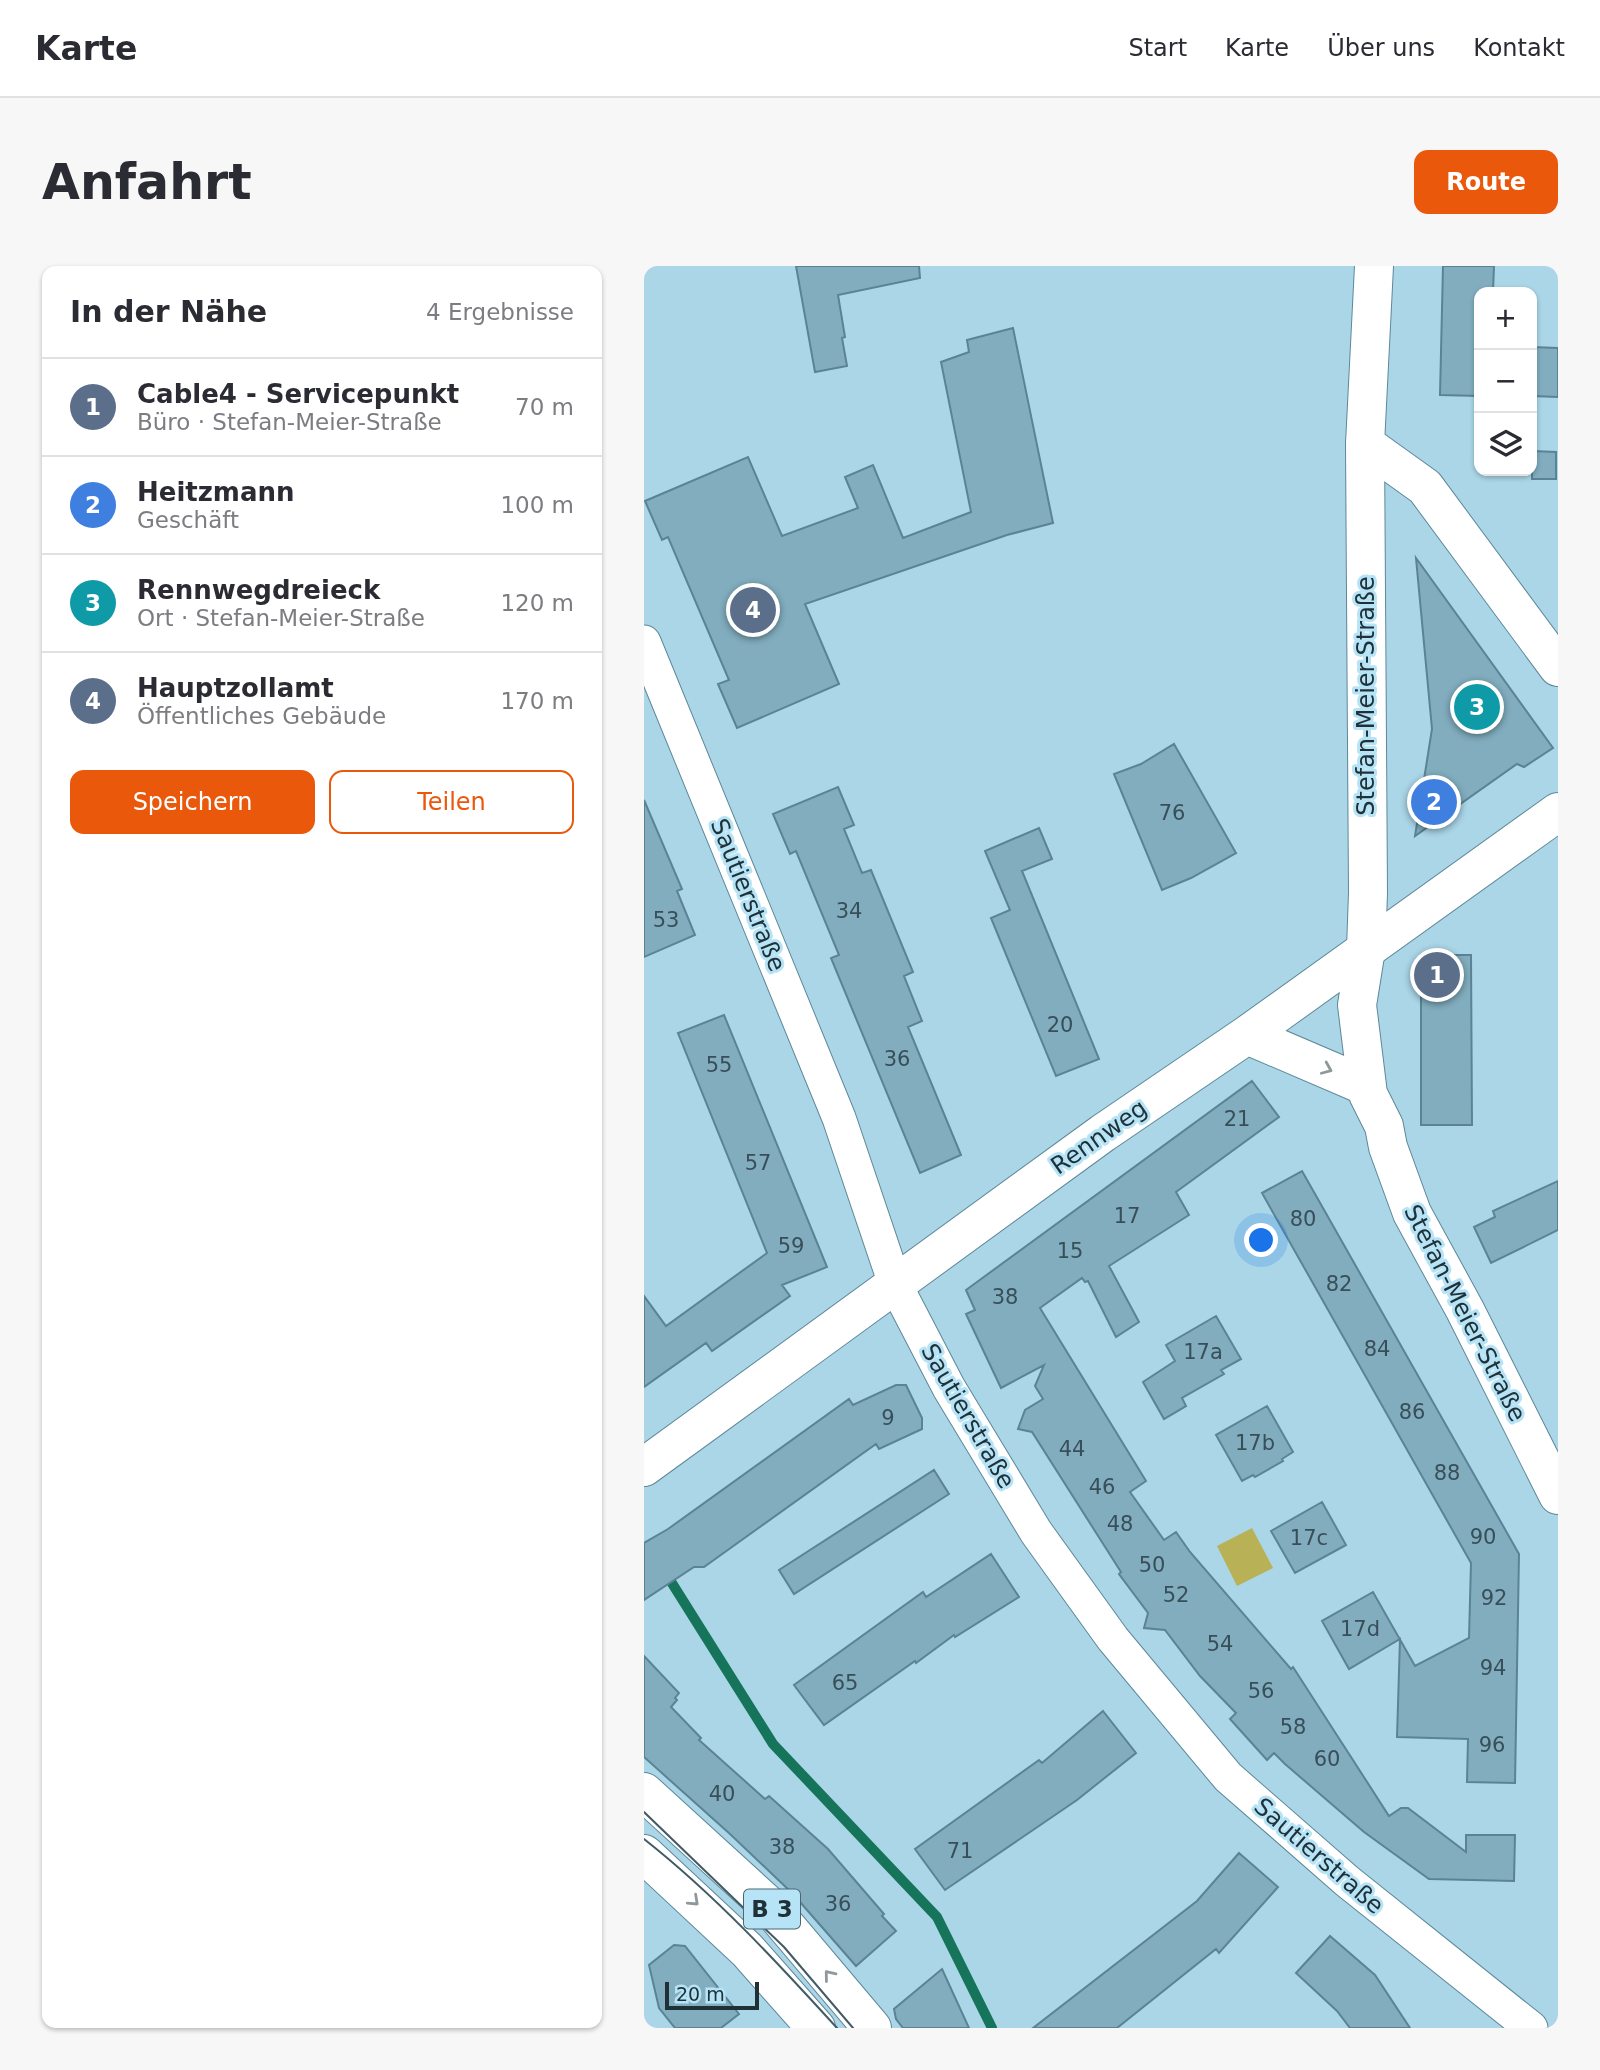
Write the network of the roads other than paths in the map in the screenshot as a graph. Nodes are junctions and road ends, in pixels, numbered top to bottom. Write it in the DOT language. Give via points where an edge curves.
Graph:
graph roads {
  1 [pos="1374,266"];
  2 [pos="1365,444"];
  3 [pos="644,642"];
  4 [pos="1558,667"];
  5 [pos="1558,812"];
  6 [pos="1366,949"];
  7 [pos="1247,1035"];
  8 [pos="1366,1086"];
  9 [pos="1384,1126"];
  10 [pos="895,1284"];
  11 [pos="644,1467"];
  12 [pos="1558,1495"];
  13 [pos="648,1805"];
  14 [pos="644,1854"];
  15 [pos="816,2028"];
  16 [pos="873,2028"];
  17 [pos="1531,2028"];
  1 -- 2 [label="main road, Stefan-Meier-Straße"];
  2 -- 4 [label="main road" via="1425,486"];
  2 -- 6 [label="main road, Stefan-Meier-Straße"];
  3 -- 10 [label="street, Sautierstraße" via="839,1118"];
  5 -- 6 [label="main road, Rennweg"];
  6 -- 7 [label="main road, Rennweg"];
  6 -- 8 [label="main road, Stefan-Meier-Straße" via="1357,1005"];
  6 -- 9 [label="main road, Stefan-Meier-Straße" via="1380,988 1387,1055"];
  7 -- 8 [label="main road, one-way"];
  7 -- 10 [label="main road, Rennweg"];
  8 -- 9 [label="main road, Stefan-Meier-Straße"];
  9 -- 12 [label="main road, Stefan-Meier-Straße" via="1412,1213"];
  10 -- 11 [label="main road, Rennweg"];
  10 -- 17 [label="street, Sautierstraße" via="949,1388 1036,1532 1113,1639 1228,1777 1357,1889"];
  16 -- 13 [label="main road, B 3, one-way" via="769,1906"];
  14 -- 15 [label="main road, B 3, one-way" via="747,1950"];
}
